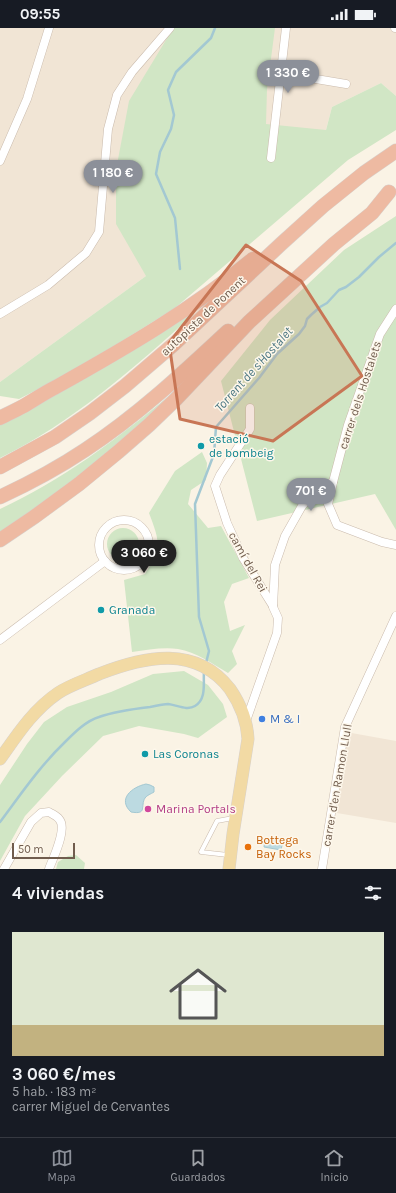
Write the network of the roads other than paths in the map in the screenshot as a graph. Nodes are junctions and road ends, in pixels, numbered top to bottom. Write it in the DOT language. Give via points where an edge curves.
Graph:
graph roads {
  1 [pos="49,28"];
  2 [pos="170,28"];
  3 [pos="286,28"];
  4 [pos="280,73"];
  5 [pos="346,84"];
  6 [pos="396,151"];
  7 [pos="270,158"];
  8 [pos="0,161"];
  9 [pos="392,189"];
  10 [pos="281,244"];
  11 [pos="396,309"];
  12 [pos="0,314"];
  13 [pos="38,396"];
  14 [pos="250,408"];
  15 [pos="0,413"];
  16 [pos="0,418"];
  17 [pos="0,468"];
  18 [pos="333,482"];
  19 [pos="0,497"];
  20 [pos="0,540"];
  21 [pos="396,545"];
  22 [pos="105,561"];
  23 [pos="274,607"];
  24 [pos="396,616"];
  25 [pos="0,640"];
  26 [pos="246,721"];
  27 [pos="0,759"];
  28 [pos="236,818"];
  29 [pos="230,855"];
  30 [pos="4,869"];
  31 [pos="49,869"];
  32 [pos="229,869"];
  33 [pos="322,869"];
  1 -- 8 [label="street" via="27,99"];
  2 -- 12 [label="street" via="132,72 117,95 108,129 99,232 86,253 48,285"];
  3 -- 4 [label="street"];
  4 -- 5 [label="street"];
  4 -- 7 [label="street"];
  6 -- 10 [label="highway, autopista de Ponent" via="323,206"];
  9 -- 19 [label="highway" via="332,236 176,379 123,422 67,462"];
  9 -- 20 [label="highway" via="372,213 334,244 250,322 149,425 79,484"];
  10 -- 13 [label="highway" via="262,251 207,294 142,337"];
  10 -- 17 [label="highway, autopista de Ponent" via="125,386 69,427"];
  11 -- 18 [label="street, carrer dels Hostalets" via="380,334 348,425"];
  13 -- 15 [label="highway"];
  13 -- 16 [label="highway"];
  14 -- 23 [label="street, camí del Rei" via="250,430 215,486 227,523 243,558"];
  18 -- 21 [label="street, carrer dels Hostalets" via="328,504 337,525"];
  18 -- 23 [label="street" via="318,489 302,506 284,536 275,565"];
  22 -- 22 [label="street" via="111,566 125,570 142,563 149,549 149,540 141,526 126,520 110,524 99,542 100,554"];
  22 -- 25 [label="street"];
  23 -- 26 [label="street" via="278,618 277,633"];
  24 -- 33 [label="street, carrer d'en Ramon Llull" via="345,727"];
  26 -- 27 [label="main road" via="235,697 218,677 205,667 169,658 149,659 82,681 48,700 35,712"];
  26 -- 28 [label="main road" via="248,739"];
  28 -- 29 [label="main road"];
  28 -- 29 [label="lane" via="217,821 201,852"];
  29 -- 32 [label="main road"];
  30 -- 31 [label="street" via="31,822 40,813 49,812 60,819 63,828"];
}
